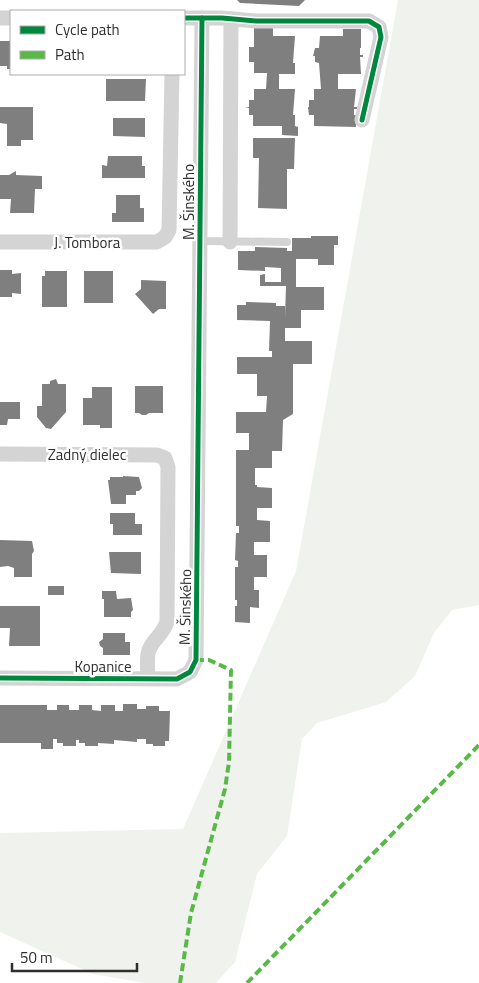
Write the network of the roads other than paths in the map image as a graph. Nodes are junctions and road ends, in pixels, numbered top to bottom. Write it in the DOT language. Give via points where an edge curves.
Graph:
graph roads {
  1 [pos="185,18"];
  2 [pos="202,18"];
  3 [pos="231,19"];
  4 [pos="172,75"];
  5 [pos="362,120"];
  6 [pos="169,230"];
  7 [pos="0,242"];
  8 [pos="201,242"];
  9 [pos="230,242"];
  10 [pos="287,242"];
  11 [pos="0,454"];
  12 [pos="168,467"];
  13 [pos="196,660"];
  14 [pos="0,678"];
  15 [pos="148,678"];
  1 -- 2 [label="street"];
  2 -- 3 [label="street"];
  2 -- 8 [label="street, M. Šinského"];
  3 -- 5 [label="street" via="369,21 379,27 381,37"];
  3 -- 9 [label="street"];
  4 -- 6 [label="street, M. Šinského"];
  6 -- 7 [label="street, J. Tombora" via="157,242"];
  8 -- 9 [label="lane"];
  8 -- 13 [label="street, M. Šinského"];
  9 -- 10 [label="lane"];
  11 -- 12 [label="street, Zadný dielec" via="157,455 165,458"];
  12 -- 15 [label="street, M. Šinského" via="166,622 149,651"];
  13 -- 15 [label="street, Kopanice" via="190,672 177,679"];
  14 -- 15 [label="street, Kopanice"];
}
